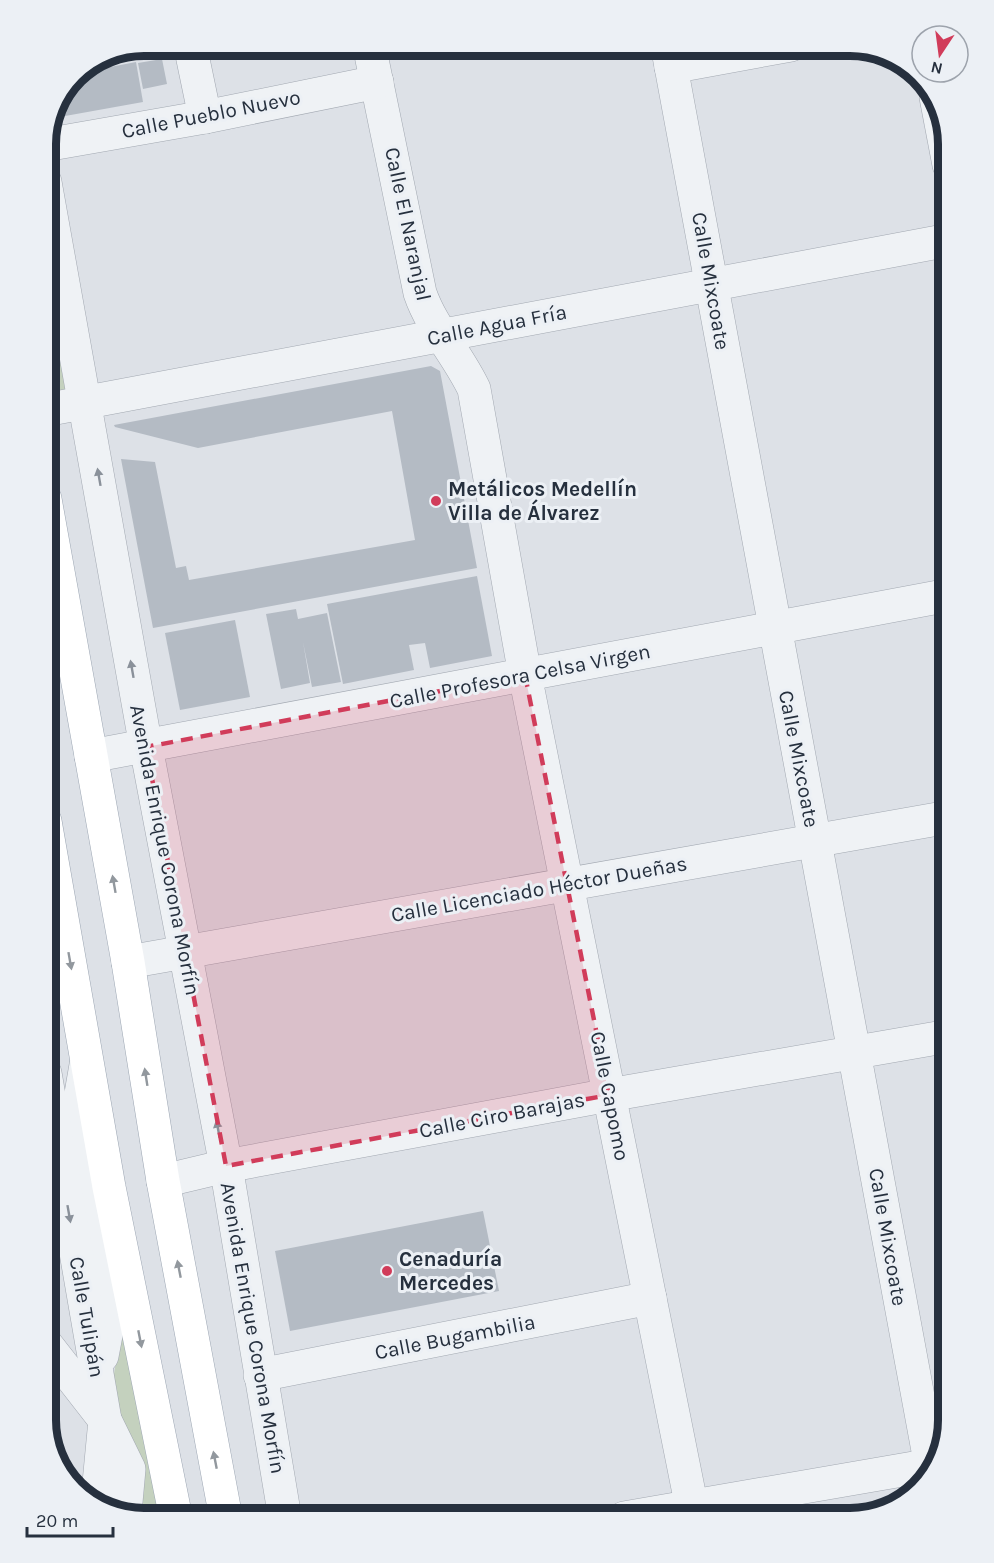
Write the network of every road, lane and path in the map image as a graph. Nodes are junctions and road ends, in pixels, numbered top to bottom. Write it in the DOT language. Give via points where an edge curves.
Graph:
graph roads {
  1 [pos="192,56"];
  2 [pos="371,56"];
  3 [pos="669,56"];
  4 [pos="377,82"];
  5 [pos="205,117"];
  6 [pos="56,143"];
  7 [pos="56,241"];
  8 [pos="938,242"];
  9 [pos="712,285"];
  10 [pos="441,336"];
  11 [pos="86,402"];
  12 [pos="56,408"];
  13 [pos="56,560"];
  14 [pos="938,597"];
  15 [pos="775,628"];
  16 [pos="525,675"];
  17 [pos="146,747"];
  18 [pos="91,756"];
  19 [pos="938,819"];
  20 [pos="815,840"];
  21 [pos="56,884"];
  22 [pos="567,884"];
  23 [pos="184,952"];
  24 [pos="128,962"];
  25 [pos="938,1038"];
  26 [pos="854,1051"];
  27 [pos="87,1060"];
  28 [pos="609,1095"];
  29 [pos="56,1137"];
  30 [pos="226,1166"];
  31 [pos="163,1181"];
  32 [pos="650,1298"];
  33 [pos="56,1357"];
  34 [pos="260,1375"];
  35 [pos="98,1380"];
  36 [pos="105,1420"];
  37 [pos="931,1455"];
  38 [pos="923,1469"];
  39 [pos="104,1498"];
  40 [pos="174,1507"];
  41 [pos="224,1507"];
  42 [pos="283,1507"];
  43 [pos="692,1508"];
  44 [pos="715,1508"];
  1 -- 5 [label="street"];
  2 -- 4 [label="street, Calle El Naranjal"];
  3 -- 9 [label="street, Calle Mixcoate"];
  4 -- 5 [label="street, Calle Pueblo Nuevo"];
  4 -- 10 [label="street, Calle El Naranjal" via="420,293"];
  5 -- 6 [label="street, Calle Pueblo Nuevo"];
  7 -- 11 [label="street, Avenida Enrique Corona Morfín"];
  8 -- 9 [label="street, Calle Agua Fría"];
  9 -- 10 [label="street, Calle Agua Fría"];
  9 -- 15 [label="street, Calle Mixcoate"];
  10 -- 11 [label="street, Calle Agua Fría"];
  10 -- 16 [label="street, Calle El Naranjal" via="474,389"];
  11 -- 12 [label="street, Calle Agua Fría"];
  17 -- 11 [label="street, Avenida Enrique Corona Morfín, one-way"];
  13 -- 18 [label="main road"];
  14 -- 15 [label="street, Calle Profesora Celsa Virgen"];
  15 -- 16 [label="street, Calle Profesora Celsa Virgen"];
  15 -- 20 [label="street, Calle Mixcoate"];
  16 -- 17 [label="street, Calle Profesora Celsa Virgen"];
  16 -- 22 [label="street, Calle Capomo"];
  17 -- 18 [label="street, Calle Profesora Celsa Virgen"];
  17 -- 23 [label="street, Avenida Enrique Corona Morfín"];
  24 -- 18 [label="main road, one-way"];
  19 -- 20 [label="street, Calle Licenciado Héctor Dueñas"];
  20 -- 22 [label="street, Calle Licenciado Héctor Dueñas"];
  20 -- 26 [label="street, Calle Mixcoate"];
  21 -- 27 [label="main road, one-way"];
  22 -- 23 [label="street, Calle Licenciado Héctor Dueñas"];
  22 -- 28 [label="street, Calle Capomo"];
  23 -- 24 [label="street, Calle Licenciado Héctor Dueñas"];
  30 -- 23 [label="street, Avenida Enrique Corona Morfín, one-way"];
  31 -- 24 [label="main road, one-way"];
  25 -- 26 [label="street, Calle Ciro Barajas"];
  26 -- 28 [label="street, Calle Ciro Barajas"];
  26 -- 37 [label="street, Calle Mixcoate"];
  27 -- 35 [label="street" via="78,1111 113,1298"];
  27 -- 40 [label="main road, one-way"];
  28 -- 30 [label="street, Calle Ciro Barajas"];
  28 -- 32 [label="street, Calle Capomo"];
  29 -- 35 [label="street, Calle Tulipán, one-way"];
  30 -- 31 [label="street, Calle Ciro Barajas"];
  30 -- 34 [label="street, Avenida Enrique Corona Morfín"];
  41 -- 31 [label="main road, one-way"];
  32 -- 34 [label="street, Calle Bugambilia"];
  32 -- 43 [label="street, Calle Capomo"];
  33 -- 36 [label="street"];
  34 -- 42 [label="street, Avenida Enrique Corona Morfín"];
  35 -- 36 [label="street, Calle Tulipán"];
  36 -- 39 [label="street, Calle Tulipán"];
  38 -- 44 [label="street"];
}
